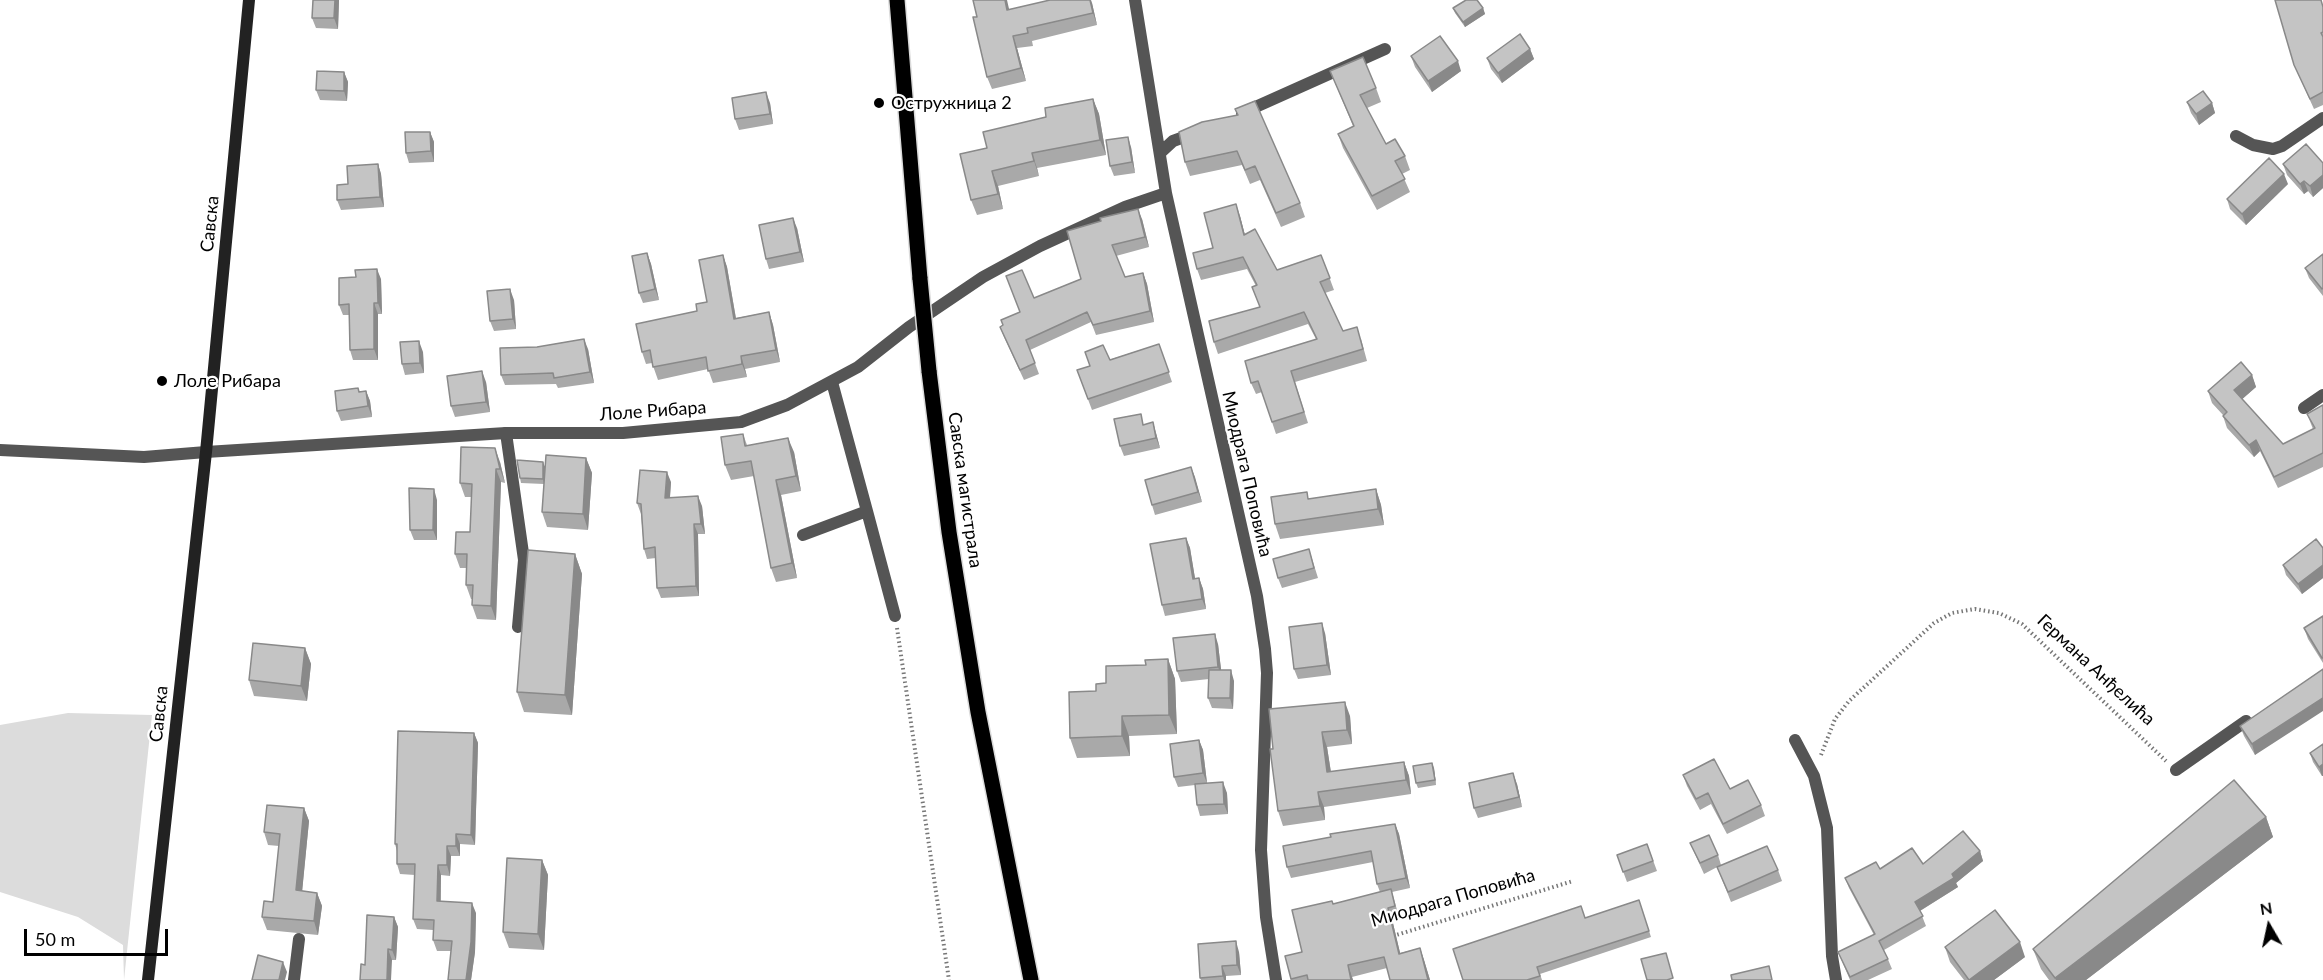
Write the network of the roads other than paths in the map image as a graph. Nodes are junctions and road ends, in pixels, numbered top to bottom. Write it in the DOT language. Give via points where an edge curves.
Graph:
graph roads {
  1 [pos="249,0"];
  2 [pos="897,0"];
  3 [pos="1135,0"];
  4 [pos="1385,49"];
  5 [pos="2323,118"];
  6 [pos="1229,119"];
  7 [pos="1207,128"];
  8 [pos="2236,136"];
  9 [pos="1160,153"];
  10 [pos="1166,193"];
  11 [pos="832,382"];
  12 [pos="2323,395"];
  13 [pos="2304,408"];
  14 [pos="506,433"];
  15 [pos="0,450"];
  16 [pos="206,452"];
  17 [pos="867,511"];
  18 [pos="803,535"];
  19 [pos="895,616"];
  20 [pos="518,627"];
  21 [pos="2246,721"];
  22 [pos="1795,740"];
  23 [pos="2176,770"];
  24 [pos="299,939"];
  25 [pos="148,980"];
  26 [pos="294,980"];
  27 [pos="1031,980"];
  28 [pos="1276,980"];
  29 [pos="1836,980"];
  1 -- 16 [label="street, Савска"];
  2 -- 27 [label="main road, Савска магистрала, bridge" via="920,279 949,532 978,712"];
  3 -- 9 [label="street, Миодрага Поповића"];
  4 -- 6 [label="street"];
  5 -- 8 [label="street" via="2283,146 2253,145"];
  7 -- 9 [label="street" via="1173,141"];
  9 -- 10 [label="street, Миодрага Поповића"];
  10 -- 11 [label="street, Лоле Рибара" via="1040,246 983,277 858,368"];
  10 -- 28 [label="street, Миодрага Поповића" via="1257,596 1265,649 1261,850"];
  11 -- 14 [label="street, Лоле Рибара" via="741,422 623,433"];
  11 -- 17 [label="street"];
  12 -- 13 [label="street"];
  14 -- 16 [label="street, Лоле Рибара"];
  14 -- 20 [label="street" via="524,560"];
  15 -- 16 [label="street" via="144,457"];
  16 -- 25 [label="street, Савска"];
  17 -- 18 [label="street"];
  17 -- 19 [label="street"];
  21 -- 23 [label="street"];
  22 -- 29 [label="street" via="1814,776 1827,828"];
  24 -- 26 [label="street"];
}
